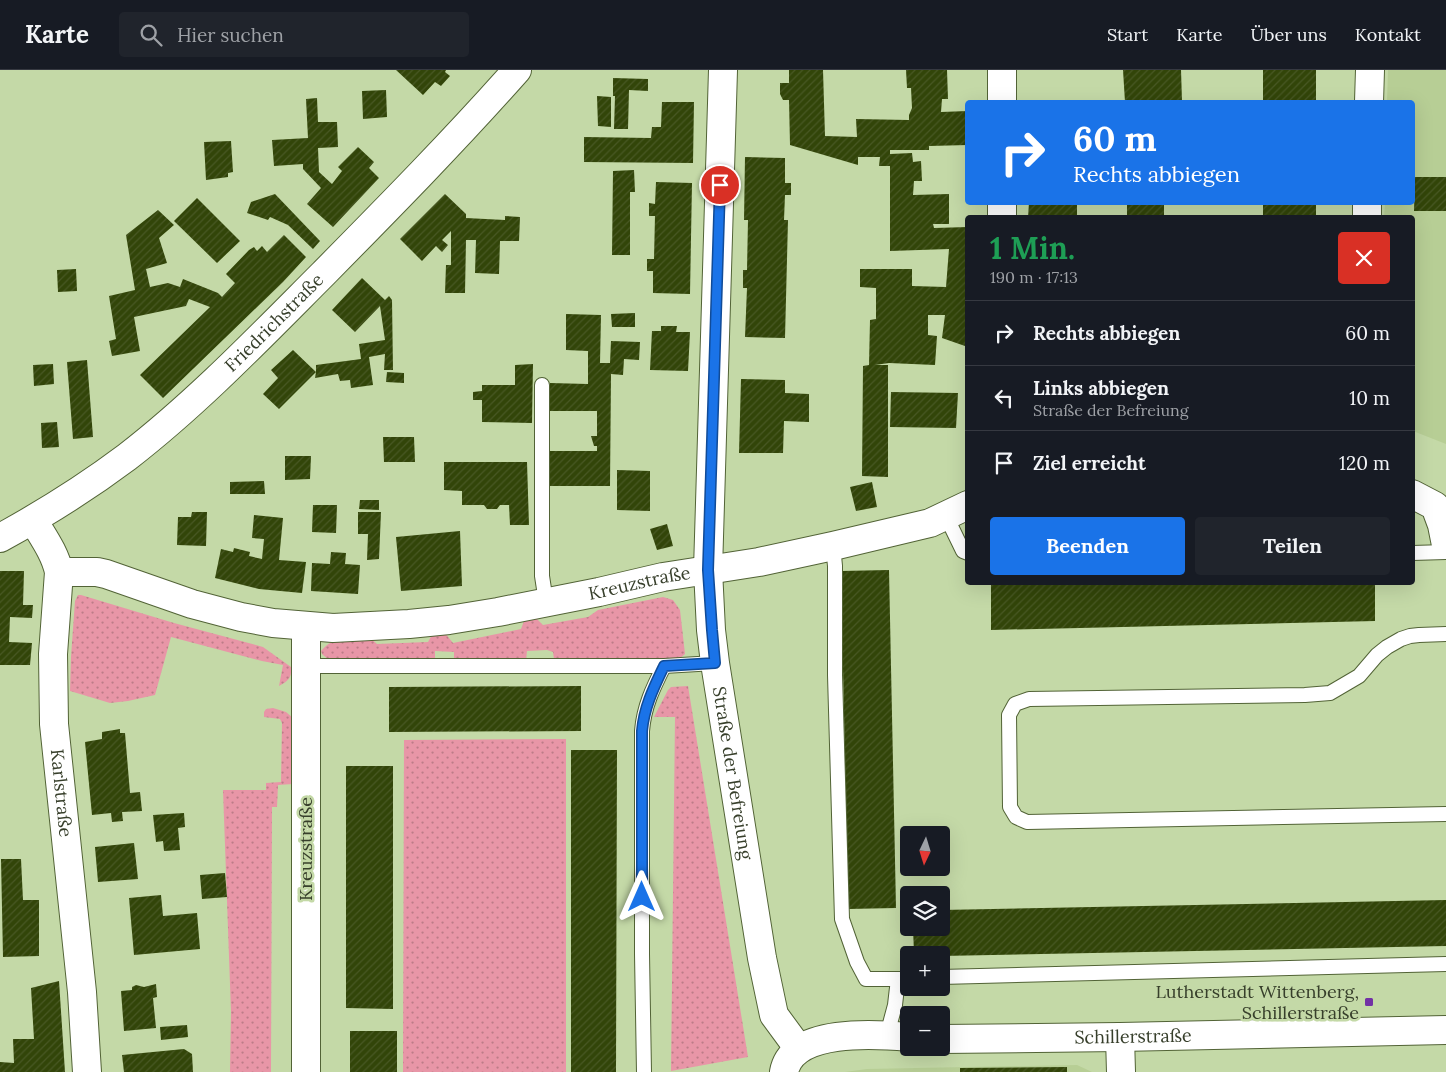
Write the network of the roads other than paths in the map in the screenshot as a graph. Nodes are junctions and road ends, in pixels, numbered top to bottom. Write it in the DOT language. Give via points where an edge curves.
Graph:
graph roads {
  1 [pos="517,70"];
  2 [pos="723,70"];
  3 [pos="1002,70"];
  4 [pos="1370,70"];
  5 [pos="1002,100"];
  6 [pos="1369,100"];
  7 [pos="542,385"];
  8 [pos="1415,496"];
  9 [pos="957,510"];
  10 [pos="33,520"];
  11 [pos="0,538"];
  12 [pos="1446,545"];
  13 [pos="833,546"];
  14 [pos="965,551"];
  15 [pos="1446,552"];
  16 [pos="1415,553"];
  17 [pos="708,570"];
  18 [pos="59,572"];
  19 [pos="546,602"];
  20 [pos="306,626"];
  21 [pos="1446,634"];
  22 [pos="715,663"];
  23 [pos="305,666"];
  24 [pos="664,666"];
  25 [pos="1446,814"];
  26 [pos="1446,964"];
  27 [pos="950,977"];
  28 [pos="900,979"];
  29 [pos="900,989"];
  30 [pos="1446,1030"];
  31 [pos="898,1036"];
  32 [pos="1120,1037"];
  33 [pos="950,1039"];
  34 [pos="799,1049"];
  35 [pos="87,1072"];
  36 [pos="306,1072"];
  37 [pos="644,1072"];
  38 [pos="784,1072"];
  39 [pos="1121,1072"];
  1 -- 10 [label="street, Friedrichstraße" via="264,334 183,411 127,457"];
  2 -- 17 [label="street, Straße der Befreiung"];
  3 -- 5 [label="street"];
  4 -- 6 [label="street"];
  7 -- 19 [label="lane" via="542,576"];
  8 -- 12 [label="street" via="1435,506"];
  9 -- 13 [label="street, Kreuzstraße" via="918,526"];
  9 -- 14 [label="lane"];
  10 -- 11 [label="street, Friedrichstraße"];
  10 -- 18 [label="street, Karlstraße" via="53,552"];
  13 -- 17 [label="street, Kreuzstraße"];
  13 -- 28 [label="lane" via="842,919 866,979"];
  15 -- 16 [label="lane"];
  17 -- 19 [label="street, Kreuzstraße"];
  17 -- 22 [label="street, Straße der Befreiung"];
  18 -- 20 [label="street, Kreuzstraße" via="106,574 241,617"];
  18 -- 35 [label="street, Karlstraße" via="53,654 54,724 82,992"];
  19 -- 20 [label="street, Kreuzstraße" via="409,624 333,628"];
  20 -- 23 [label="street, Kreuzstraße"];
  21 -- 25 [label="lane" via="1401,639 1386,647 1359,676 1330,693 1029,699 1015,704 1009,715 1010,807 1016,817 1028,822"];
  22 -- 24 [label="lane"];
  22 -- 34 [label="street, Straße der Befreiung" via="774,1015"];
  23 -- 24 [label="lane"];
  23 -- 36 [label="street, Kreuzstraße"];
  24 -- 37 [label="lane" via="647,703 642,731"];
  26 -- 27 [label="lane"];
  29 -- 31 [label="lane" via="895,1005"];
  30 -- 32 [label="street, Schillerstraße"];
  31 -- 34 [label="street" via="831,1038"];
  32 -- 33 [label="street, Schillerstraße"];
  32 -- 39 [label="street"];
  34 -- 38 [label="street" via="790,1058"];
}
